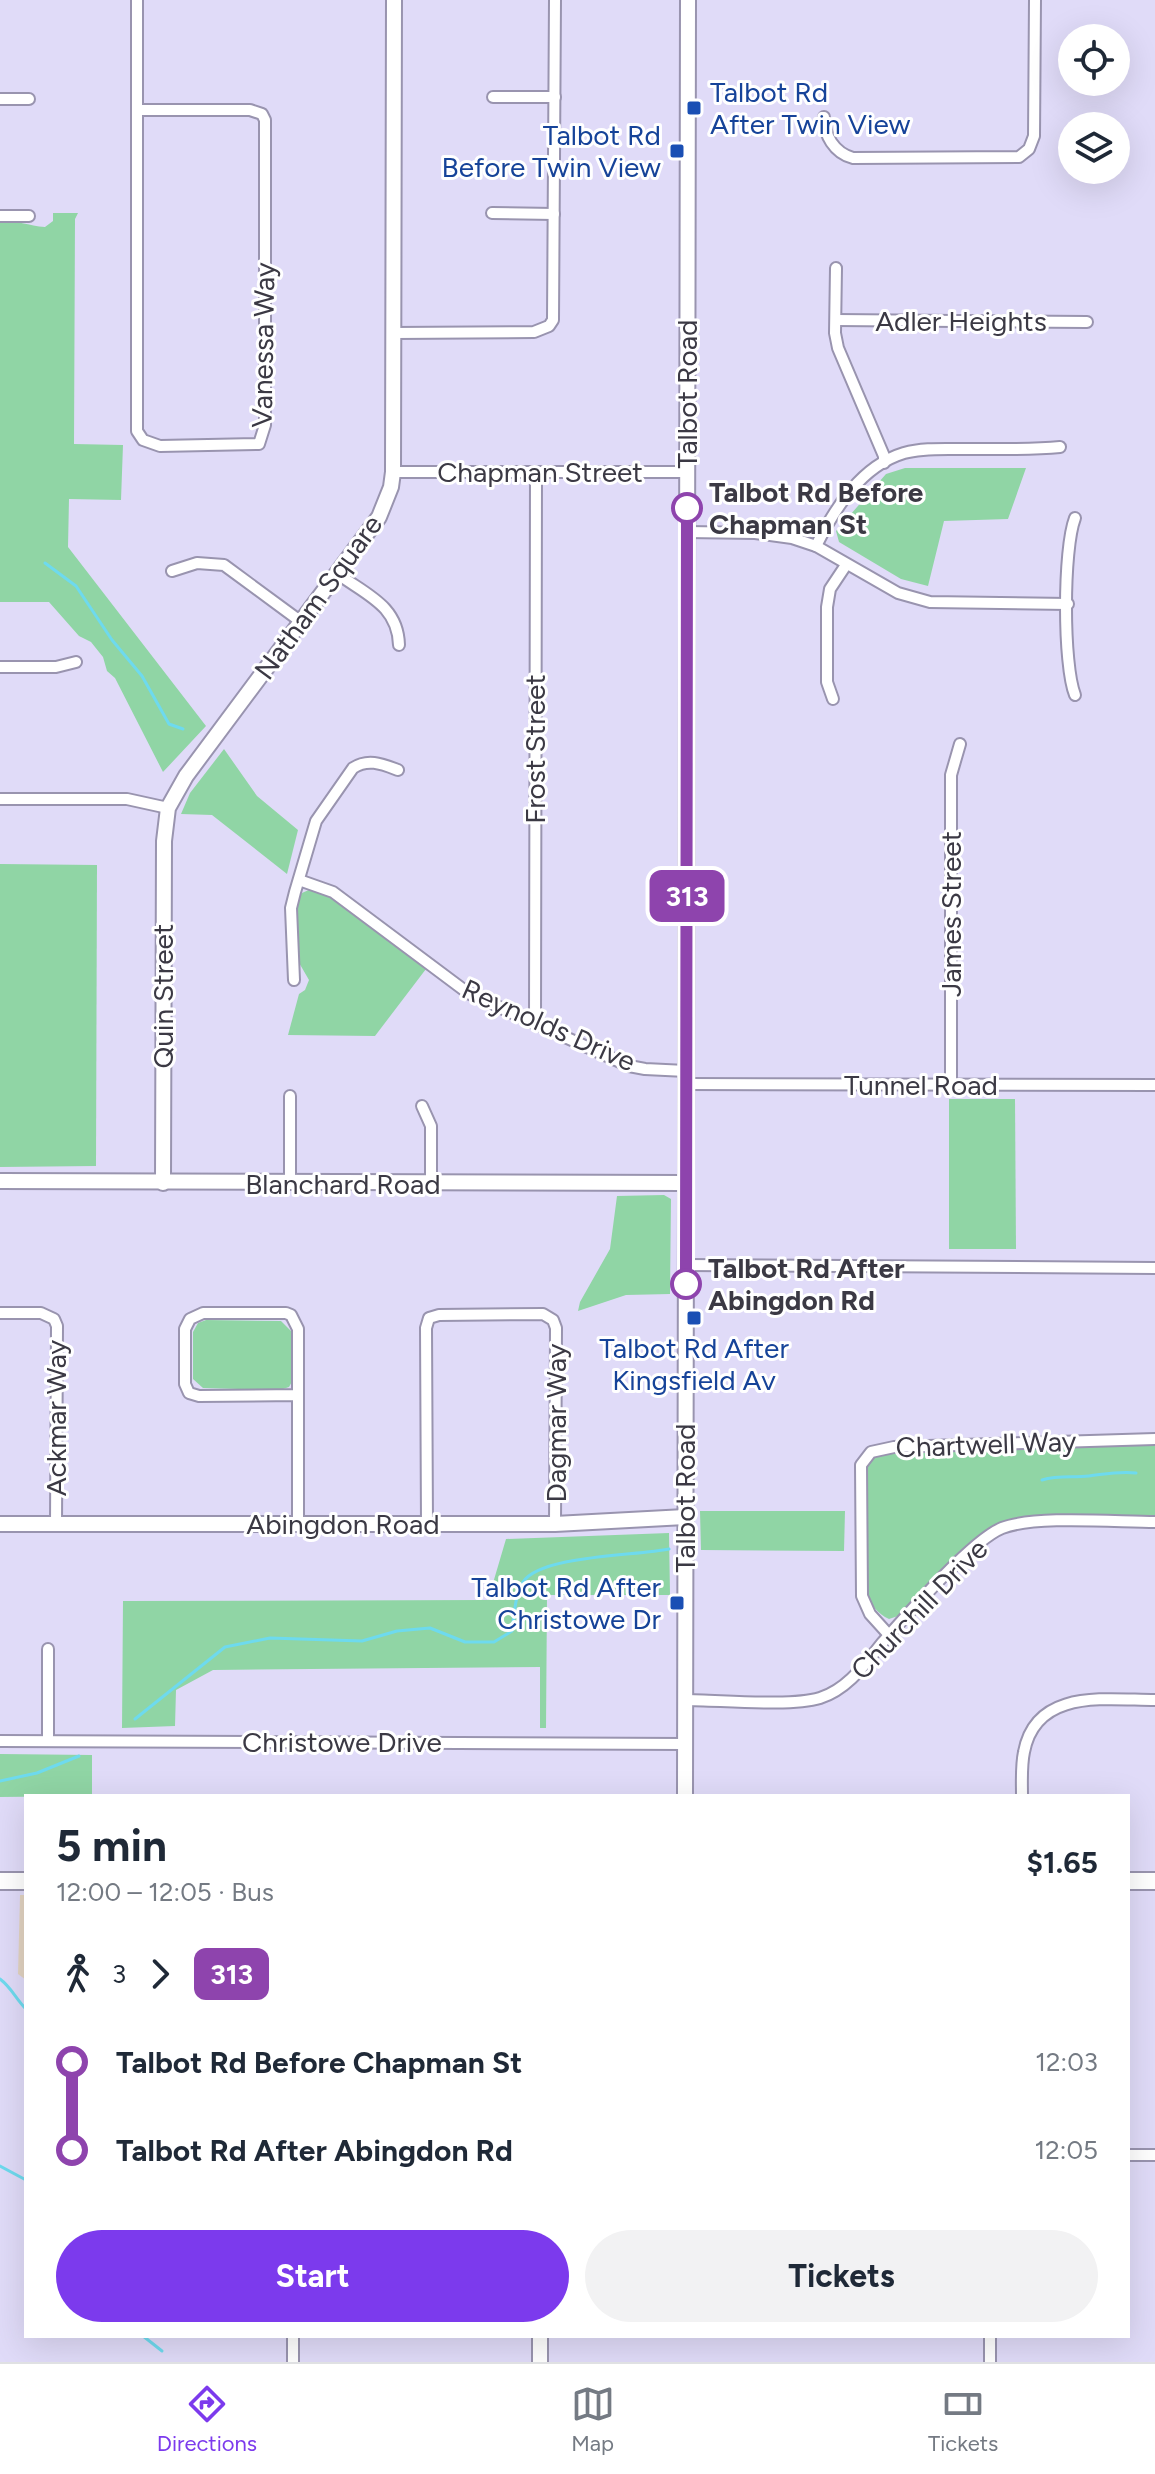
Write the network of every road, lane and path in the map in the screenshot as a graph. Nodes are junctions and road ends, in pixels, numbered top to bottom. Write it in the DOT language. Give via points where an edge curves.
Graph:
graph roads {
  1 [pos="137,0"];
  2 [pos="394,0"];
  3 [pos="555,0"];
  4 [pos="688,0"];
  5 [pos="1035,0"];
  6 [pos="493,97"];
  7 [pos="555,97"];
  8 [pos="0,99"];
  9 [pos="29,99"];
  10 [pos="137,110"];
  11 [pos="824,117"];
  12 [pos="492,213"];
  13 [pos="554,214"];
  14 [pos="0,216"];
  15 [pos="29,216"];
  16 [pos="836,268"];
  17 [pos="836,320"];
  18 [pos="1087,322"];
  19 [pos="394,333"];
  20 [pos="1060,447"];
  21 [pos="884,463"];
  22 [pos="393,472"];
  23 [pos="688,472"];
  24 [pos="536,474"];
  25 [pos="1075,518"];
  26 [pos="687,532"];
  27 [pos="816,546"];
  28 [pos="846,565"];
  29 [pos="172,571"];
  30 [pos="338,574"];
  31 [pos="1068,604"];
  32 [pos="300,621"];
  33 [pos="399,645"];
  34 [pos="76,662"];
  35 [pos="0,667"];
  36 [pos="1075,695"];
  37 [pos="833,699"];
  38 [pos="960,744"];
  39 [pos="398,770"];
  40 [pos="0,799"];
  41 [pos="168,808"];
  42 [pos="299,880"];
  43 [pos="294,980"];
  44 [pos="535,1024"];
  45 [pos="686,1078"];
  46 [pos="951,1085"];
  47 [pos="1155,1085"];
  48 [pos="290,1096"];
  49 [pos="422,1106"];
  50 [pos="0,1181"];
  51 [pos="163,1183"];
  52 [pos="431,1183"];
  53 [pos="686,1183"];
  54 [pos="290,1184"];
  55 [pos="686,1265"];
  56 [pos="1155,1268"];
  57 [pos="0,1313"];
  58 [pos="298,1395"];
  59 [pos="1155,1439"];
  60 [pos="685,1517"];
  61 [pos="1155,1522"];
  62 [pos="0,1524"];
  63 [pos="56,1524"];
  64 [pos="555,1524"];
  65 [pos="298,1525"];
  66 [pos="427,1525"];
  67 [pos="889,1635"];
  68 [pos="48,1649"];
  69 [pos="685,1700"];
  70 [pos="1155,1700"];
  71 [pos="0,1741"];
  72 [pos="48,1741"];
  73 [pos="685,1744"];
  74 [pos="685,1794"];
  75 [pos="1022,1794"];
  76 [pos="0,1881"];
  77 [pos="24,1881"];
  78 [pos="1130,1881"];
  79 [pos="1155,1881"];
  80 [pos="1130,2155"];
  81 [pos="1155,2155"];
  82 [pos="293,2338"];
  83 [pos="540,2338"];
  84 [pos="990,2338"];
  85 [pos="293,2362"];
  86 [pos="540,2362"];
  87 [pos="990,2362"];
  1 -- 10 [label="street, Vanessa Way"];
  2 -- 19 [label="street, Natham Square"];
  3 -- 7 [label="street"];
  4 -- 23 [label="street, Talbot Road"];
  5 -- 11 [label="street" via="1035,129 1024,154 853,158 838,151"];
  6 -- 7 [label="street"];
  7 -- 13 [label="street"];
  8 -- 9 [label="street"];
  10 -- 10 [label="street, Vanessa Way" via="137,431 143,440 160,446 254,446 262,440 265,425 265,120 250,110"];
  12 -- 13 [label="street"];
  13 -- 19 [label="street" via="555,312 549,326 534,332"];
  14 -- 15 [label="street"];
  16 -- 17 [label="street"];
  17 -- 18 [label="street, Adler Heights"];
  17 -- 21 [label="street" via="838,348"];
  19 -- 22 [label="street, Natham Square"];
  20 -- 21 [label="street" via="930,449"];
  21 -- 27 [label="street" via="850,490"];
  22 -- 24 [label="street, Chapman Street"];
  22 -- 30 [label="street, Natham Square" via="379,517"];
  23 -- 24 [label="street, Chapman Street"];
  23 -- 26 [label="street, Talbot Road"];
  24 -- 44 [label="street, Frost Street"];
  25 -- 31 [label="street" via="1069,539"];
  26 -- 27 [label="street" via="773,535"];
  26 -- 45 [label="street, Talbot Road"];
  27 -- 28 [label="street"];
  28 -- 31 [label="street" via="898,593 930,602"];
  28 -- 37 [label="street" via="830,589 827,607 827,682"];
  29 -- 32 [label="street" via="197,563 224,565"];
  30 -- 32 [label="street, Natham Square"];
  30 -- 33 [label="street" via="388,610 396,621"];
  31 -- 36 [label="street" via="1069,673"];
  32 -- 41 [label="street, Natham Square"];
  34 -- 35 [label="street"];
  38 -- 46 [label="street, James Street" via="951,775"];
  39 -- 42 [label="street" via="368,762 353,768 316,821"];
  40 -- 41 [label="street" via="135,800"];
  41 -- 51 [label="street, Quin Street"];
  42 -- 43 [label="street" via="291,908"];
  42 -- 44 [label="street, Reynolds Drive" via="333,892 468,993"];
  44 -- 45 [label="street, Reynolds Drive" via="629,1066"];
  45 -- 46 [label="street, Tunnel Road"];
  45 -- 53 [label="street, Talbot Road"];
  46 -- 47 [label="street, Tunnel Road"];
  48 -- 54 [label="street"];
  49 -- 52 [label="street" via="431,1126"];
  50 -- 51 [label="street, Blanchard Road"];
  51 -- 54 [label="street, Blanchard Road"];
  52 -- 53 [label="street, Blanchard Road"];
  52 -- 54 [label="street, Blanchard Road"];
  53 -- 55 [label="street, Talbot Road"];
  55 -- 56 [label="street"];
  55 -- 60 [label="street, Talbot Road"];
  57 -- 63 [label="street, Ackmar Way" via="41,1313 57,1326"];
  58 -- 58 [label="street" via="298,1329 291,1315 203,1313 190,1319 185,1329 189,1393"];
  58 -- 65 [label="street"];
  59 -- 67 [label="street, Chartwell Way" via="969,1443 871,1452 861,1465 862,1596"];
  60 -- 64 [label="street, Abingdon Road"];
  60 -- 69 [label="street, Talbot Road"];
  61 -- 67 [label="street, Churchill Drive" via="1038,1522 1003,1528 977,1544"];
  62 -- 63 [label="street, Abingdon Road"];
  63 -- 65 [label="street, Abingdon Road"];
  64 -- 66 [label="street, Abingdon Road"];
  64 -- 66 [label="street, Dagmar Way" via="553,1320 543,1314 454,1314 429,1318 426,1328"];
  65 -- 66 [label="street, Abingdon Road"];
  67 -- 69 [label="street, Churchill Drive" via="852,1679 821,1698"];
  68 -- 72 [label="street"];
  69 -- 73 [label="street, Talbot Road"];
  70 -- 75 [label="street" via="1083,1700 1046,1713 1024,1748"];
  71 -- 72 [label="street, Christowe Drive"];
  72 -- 73 [label="street, Christowe Drive"];
  73 -- 74 [label="street, Talbot Road"];
  76 -- 77 [label="main road"];
  78 -- 79 [label="main road"];
  80 -- 81 [label="street"];
  82 -- 85 [label="street"];
  83 -- 86 [label="street"];
  84 -- 87 [label="street"];
}
